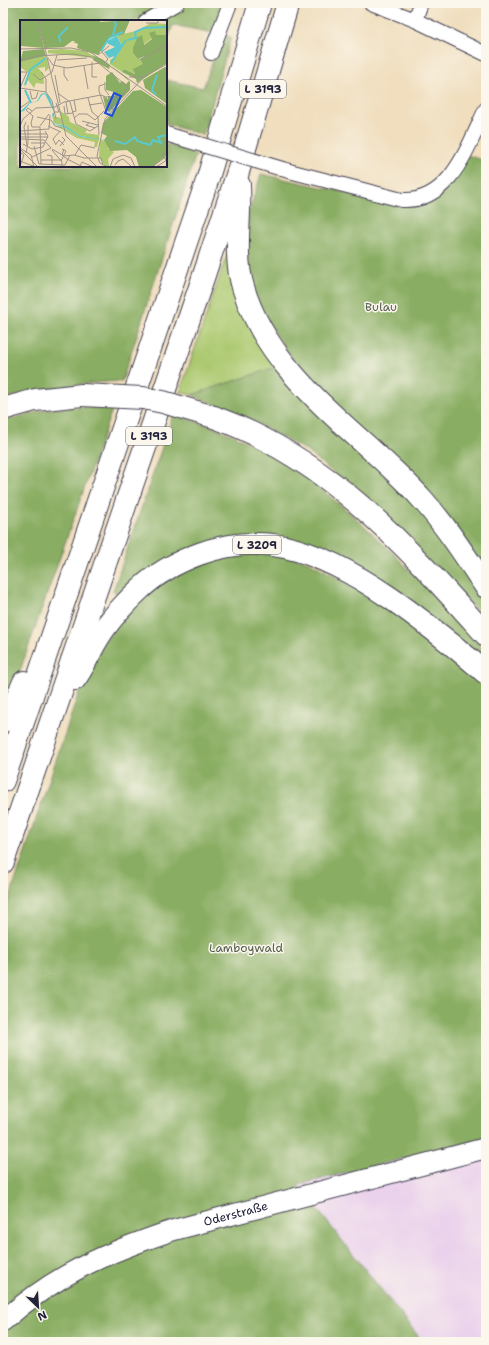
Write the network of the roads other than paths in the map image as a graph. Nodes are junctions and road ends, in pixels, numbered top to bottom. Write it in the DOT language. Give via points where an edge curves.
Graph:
graph roads {
  1 [pos="177,3"];
  2 [pos="229,3"];
  3 [pos="260,3"];
  4 [pos="288,3"];
  5 [pos="371,3"];
  6 [pos="421,3"];
  7 [pos="148,20"];
  8 [pos="415,20"];
  9 [pos="211,53"];
  10 [pos="486,54"];
  11 [pos="486,109"];
  12 [pos="167,134"];
  13 [pos="238,172"];
  14 [pos="3,409"];
  15 [pos="486,587"];
  16 [pos="486,635"];
  17 [pos="51,645"];
  18 [pos="486,673"];
  19 [pos="58,701"];
  20 [pos="3,721"];
  21 [pos="3,781"];
  22 [pos="3,862"];
  23 [pos="486,1148"];
  24 [pos="3,1321"];
  1 -- 7 [label="street"];
  2 -- 9 [label="street"];
  3 -- 17 [label="highway, L 3193" via="208,178"];
  4 -- 13 [label="highway, L 3193"];
  5 -- 8 [label="street"];
  6 -- 8 [label="street"];
  8 -- 10 [label="street"];
  11 -- 12 [label="street, bridge" via="450,178 434,194 421,199 402,200 289,171"];
  13 -- 15 [label="highway" via="239,269 250,307 266,338 303,385 422,499 450,534"];
  13 -- 19 [label="highway, L 3193"];
  14 -- 16 [label="highway, bridge" via="35,400 82,395 143,398 214,417 262,437 298,458 355,499 386,528"];
  17 -- 20 [label="highway" via="22,685 14,705"];
  17 -- 21 [label="highway, L 3193"];
  18 -- 19 [label="highway, L 3209" via="425,623 348,573 286,548 251,544 220,548 188,558 149,581 112,618 97,640 84,668"];
  19 -- 22 [label="highway, L 3193"];
  23 -- 24 [label="street, Oderstraße" via="174,1230 132,1244 68,1274"];
}
